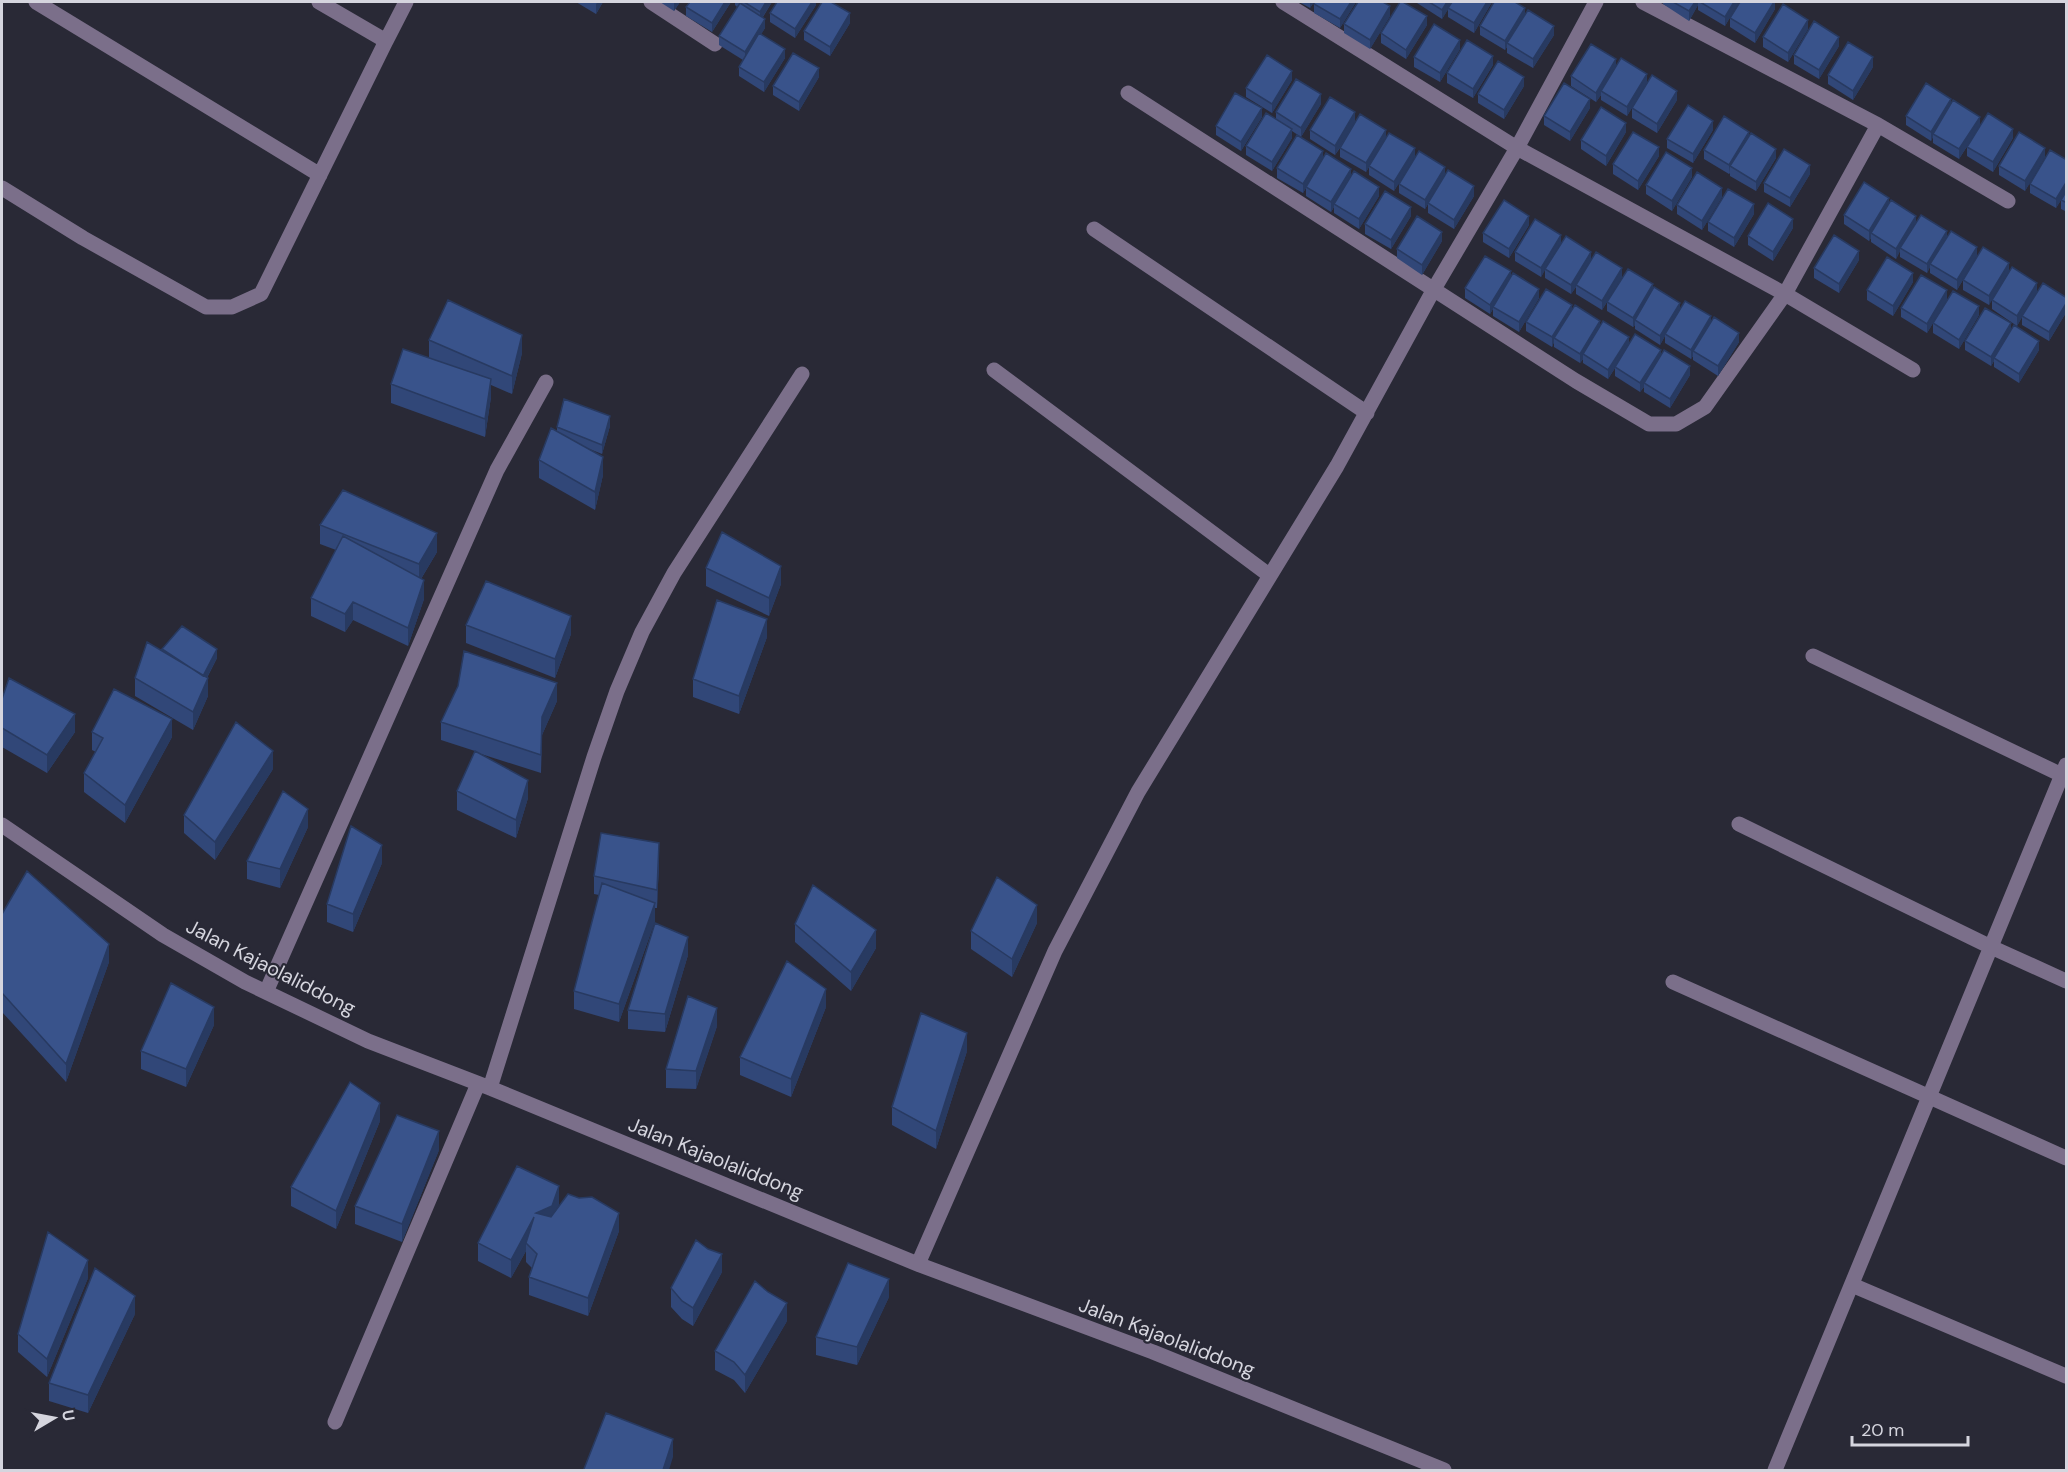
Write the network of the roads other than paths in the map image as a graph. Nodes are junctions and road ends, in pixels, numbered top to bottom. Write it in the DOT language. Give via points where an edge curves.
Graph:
graph roads {
  1 [pos="36,2"];
  2 [pos="319,2"];
  3 [pos="406,2"];
  4 [pos="651,2"];
  5 [pos="1282,2"];
  6 [pos="1596,2"];
  7 [pos="1643,2"];
  8 [pos="386,41"];
  9 [pos="715,44"];
  10 [pos="1128,93"];
  11 [pos="1878,125"];
  12 [pos="1517,148"];
  13 [pos="320,175"];
  14 [pos="2,188"];
  15 [pos="2008,201"];
  16 [pos="1094,230"];
  17 [pos="1434,290"];
  18 [pos="1785,294"];
  19 [pos="994,370"];
  20 [pos="1913,370"];
  21 [pos="802,374"];
  22 [pos="546,382"];
  23 [pos="1367,413"];
  24 [pos="1269,575"];
  25 [pos="1813,656"];
  26 [pos="2065,772"];
  27 [pos="1739,824"];
  28 [pos="2,825"];
  29 [pos="1991,947"];
  30 [pos="2067,981"];
  31 [pos="1673,982"];
  32 [pos="266,992"];
  33 [pos="484,1086"];
  34 [pos="1929,1098"];
  35 [pos="2067,1158"];
  36 [pos="918,1264"];
  37 [pos="1852,1285"];
  38 [pos="2067,1376"];
  39 [pos="335,1422"];
  40 [pos="1444,1470"];
  41 [pos="1775,1470"];
  1 -- 13 [label="street"];
  2 -- 8 [label="street"];
  3 -- 8 [label="street"];
  4 -- 9 [label="street"];
  5 -- 12 [label="street"];
  6 -- 12 [label="street"];
  7 -- 11 [label="street"];
  8 -- 13 [label="street"];
  10 -- 17 [label="street"];
  11 -- 15 [label="street"];
  11 -- 18 [label="street"];
  12 -- 17 [label="street"];
  12 -- 18 [label="street"];
  13 -- 14 [label="street" via="261,294 232,307 206,308"];
  16 -- 23 [label="street"];
  17 -- 18 [label="street" via="1649,424 1676,424 1705,406"];
  17 -- 23 [label="street"];
  18 -- 20 [label="street"];
  19 -- 24 [label="street"];
  21 -- 33 [label="street" via="674,573 642,632 594,757"];
  22 -- 32 [label="street" via="497,470"];
  23 -- 24 [label="street"];
  24 -- 36 [label="street" via="1138,792 1055,951"];
  25 -- 26 [label="street"];
  26 -- 29 [label="street"];
  27 -- 29 [label="street"];
  28 -- 32 [label="street, Jalan Kajaolaliddong" via="163,935"];
  29 -- 30 [label="street"];
  29 -- 34 [label="street"];
  31 -- 34 [label="street"];
  32 -- 33 [label="street, Jalan Kajaolaliddong" via="368,1041"];
  33 -- 36 [label="street, Jalan Kajaolaliddong"];
  33 -- 39 [label="street"];
  34 -- 35 [label="street"];
  34 -- 37 [label="street"];
  36 -- 40 [label="street, Jalan Kajaolaliddong" via="1153,1352"];
  37 -- 38 [label="street"];
  37 -- 41 [label="street"];
}
